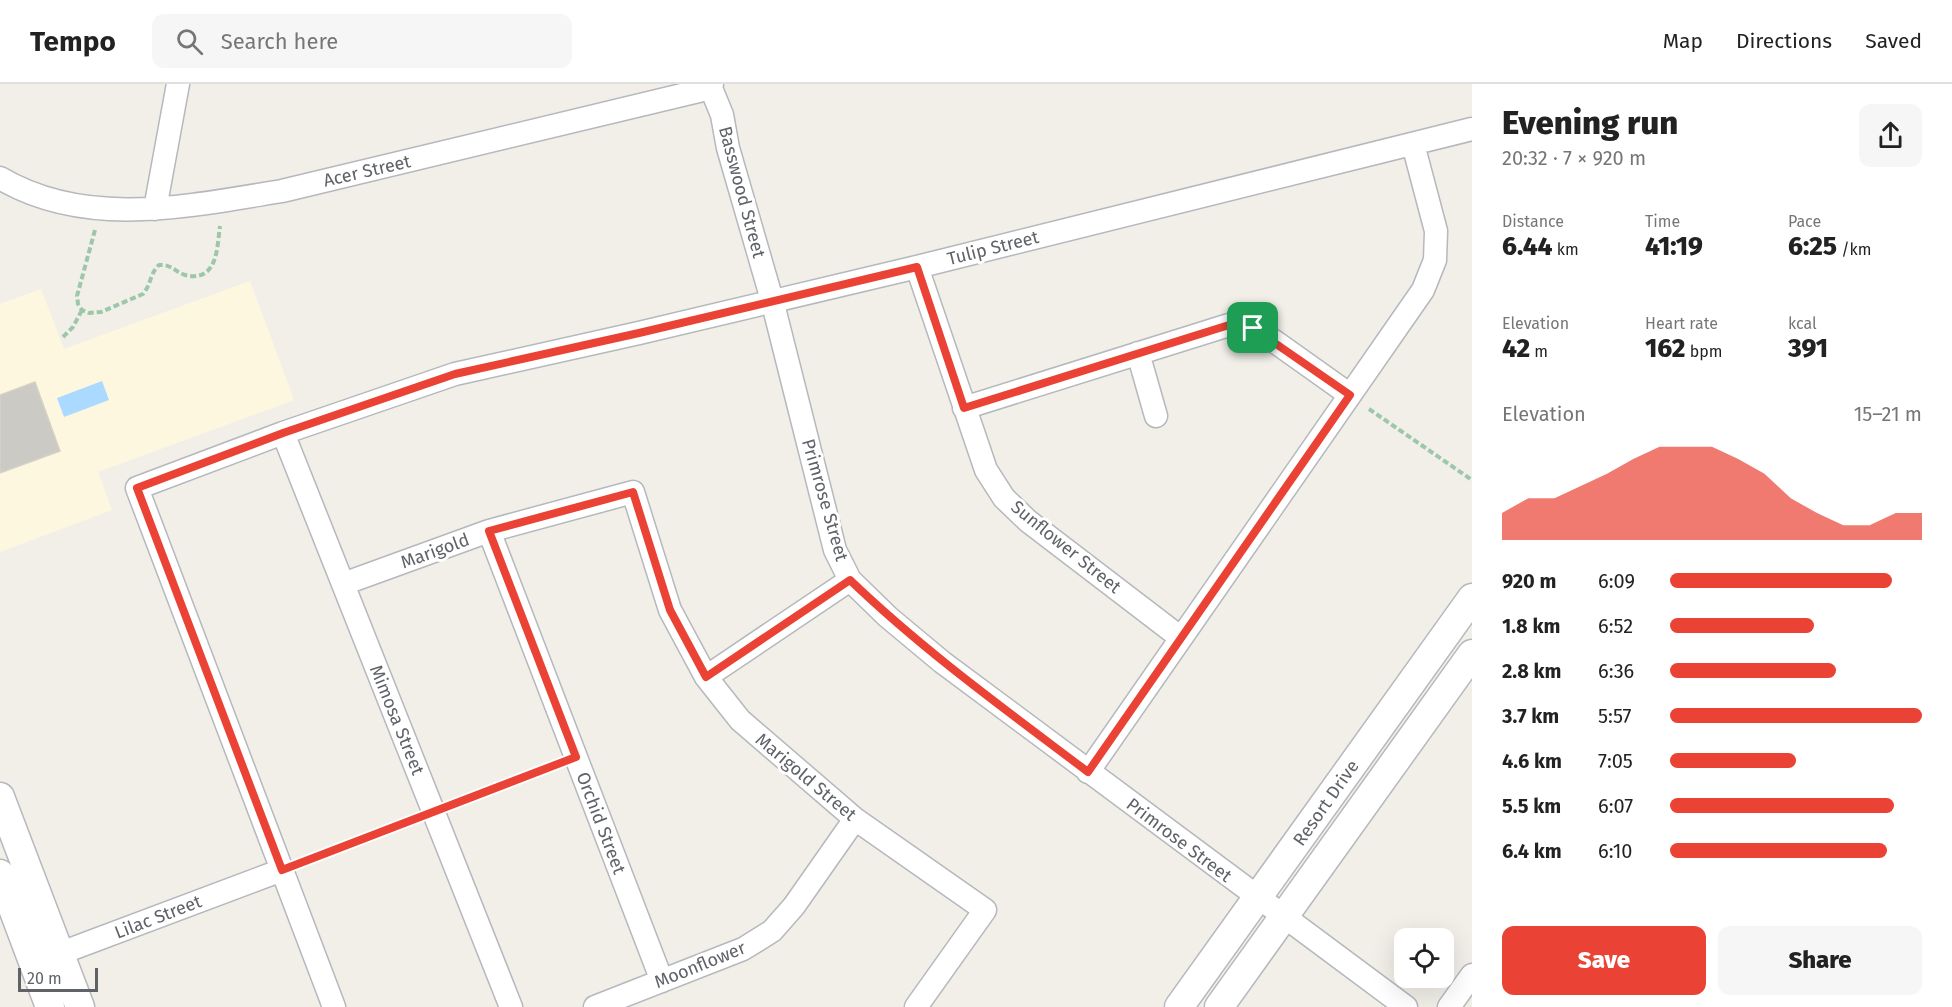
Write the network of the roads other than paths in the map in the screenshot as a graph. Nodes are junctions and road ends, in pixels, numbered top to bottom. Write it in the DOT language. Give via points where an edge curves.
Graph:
graph roads {
  1 [pos="178,84"];
  2 [pos="708,85"];
  3 [pos="1472,129"];
  4 [pos="1413,144"];
  5 [pos="10,184"];
  6 [pos="155,209"];
  7 [pos="917,267"];
  8 [pos="772,300"];
  9 [pos="1138,353"];
  10 [pos="1350,395"];
  11 [pos="964,408"];
  12 [pos="1156,416"];
  13 [pos="283,433"];
  14 [pos="633,492"];
  15 [pos="489,531"];
  16 [pos="850,580"];
  17 [pos="343,584"];
  18 [pos="1472,598"];
  19 [pos="1181,638"];
  20 [pos="1472,654"];
  21 [pos="706,677"];
  22 [pos="1088,772"];
  23 [pos="0,797"];
  24 [pos="855,819"];
  25 [pos="282,870"];
  26 [pos="0,874"];
  27 [pos="1258,899"];
  28 [pos="1284,918"];
  29 [pos="60,954"];
  30 [pos="33,963"];
  31 [pos="1472,975"];
  32 [pos="662,981"];
  33 [pos="50,1007"];
  34 [pos="80,1007"];
  35 [pos="334,1007"];
  36 [pos="511,1007"];
  37 [pos="596,1007"];
  38 [pos="916,1007"];
  39 [pos="1179,1007"];
  40 [pos="1219,1007"];
  41 [pos="1406,1007"];
  42 [pos="1449,1007"];
  1 -- 6 [label="street"];
  2 -- 6 [label="street, Acer Street" via="282,191"];
  2 -- 8 [label="street, Basswood Street" via="722,115"];
  3 -- 4 [label="street, Tulip Street"];
  4 -- 7 [label="street, Tulip Street"];
  4 -- 10 [label="street" via="1436,231 1435,260 1423,290"];
  5 -- 6 [label="street, Acer Street" via="54,202 98,209"];
  7 -- 8 [label="street, Tulip Street"];
  7 -- 11 [label="street, Sunflower Street"];
  8 -- 13 [label="street, Tulip Street" via="455,374"];
  8 -- 16 [label="street, Primrose Street" via="835,550"];
  9 -- 10 [label="street" via="1229,325 1253,328"];
  9 -- 11 [label="street"];
  9 -- 12 [label="street"];
  10 -- 19 [label="street"];
  11 -- 19 [label="street, Sunflower Street" via="986,470 1004,498"];
  13 -- 17 [label="street, Mimosa Street"];
  13 -- 25 [label="street, Tulip Street" via="137,488"];
  14 -- 15 [label="street, Marigold"];
  14 -- 21 [label="street, Marigold Street" via="670,610"];
  15 -- 17 [label="street, Marigold"];
  15 -- 32 [label="street, Orchid Street"];
  16 -- 21 [label="street"];
  16 -- 22 [label="street, Primrose Street" via="942,662"];
  17 -- 36 [label="street, Mimosa Street"];
  18 -- 27 [label="street, Resort Drive"];
  19 -- 22 [label="street"];
  20 -- 28 [label="street, Resort Drive"];
  21 -- 24 [label="street, Marigold Street" via="740,720"];
  22 -- 27 [label="street, Primrose Street"];
  23 -- 29 [label="street"];
  24 -- 32 [label="street, Moonflower" via="772,931 743,949"];
  24 -- 38 [label="street, Marigold Street" via="985,910"];
  25 -- 29 [label="street, Lilac Street"];
  25 -- 35 [label="street"];
  26 -- 30 [label="street"];
  27 -- 28 [label="street, Primrose Street"];
  27 -- 39 [label="street, Resort Drive"];
  28 -- 40 [label="street, Resort Drive"];
  28 -- 41 [label="street, Primrose Street"];
  29 -- 30 [label="street, Lilac Street"];
  29 -- 34 [label="street"];
  30 -- 33 [label="street"];
  31 -- 42 [label="street"];
  32 -- 37 [label="street, Moonflower"];
}
